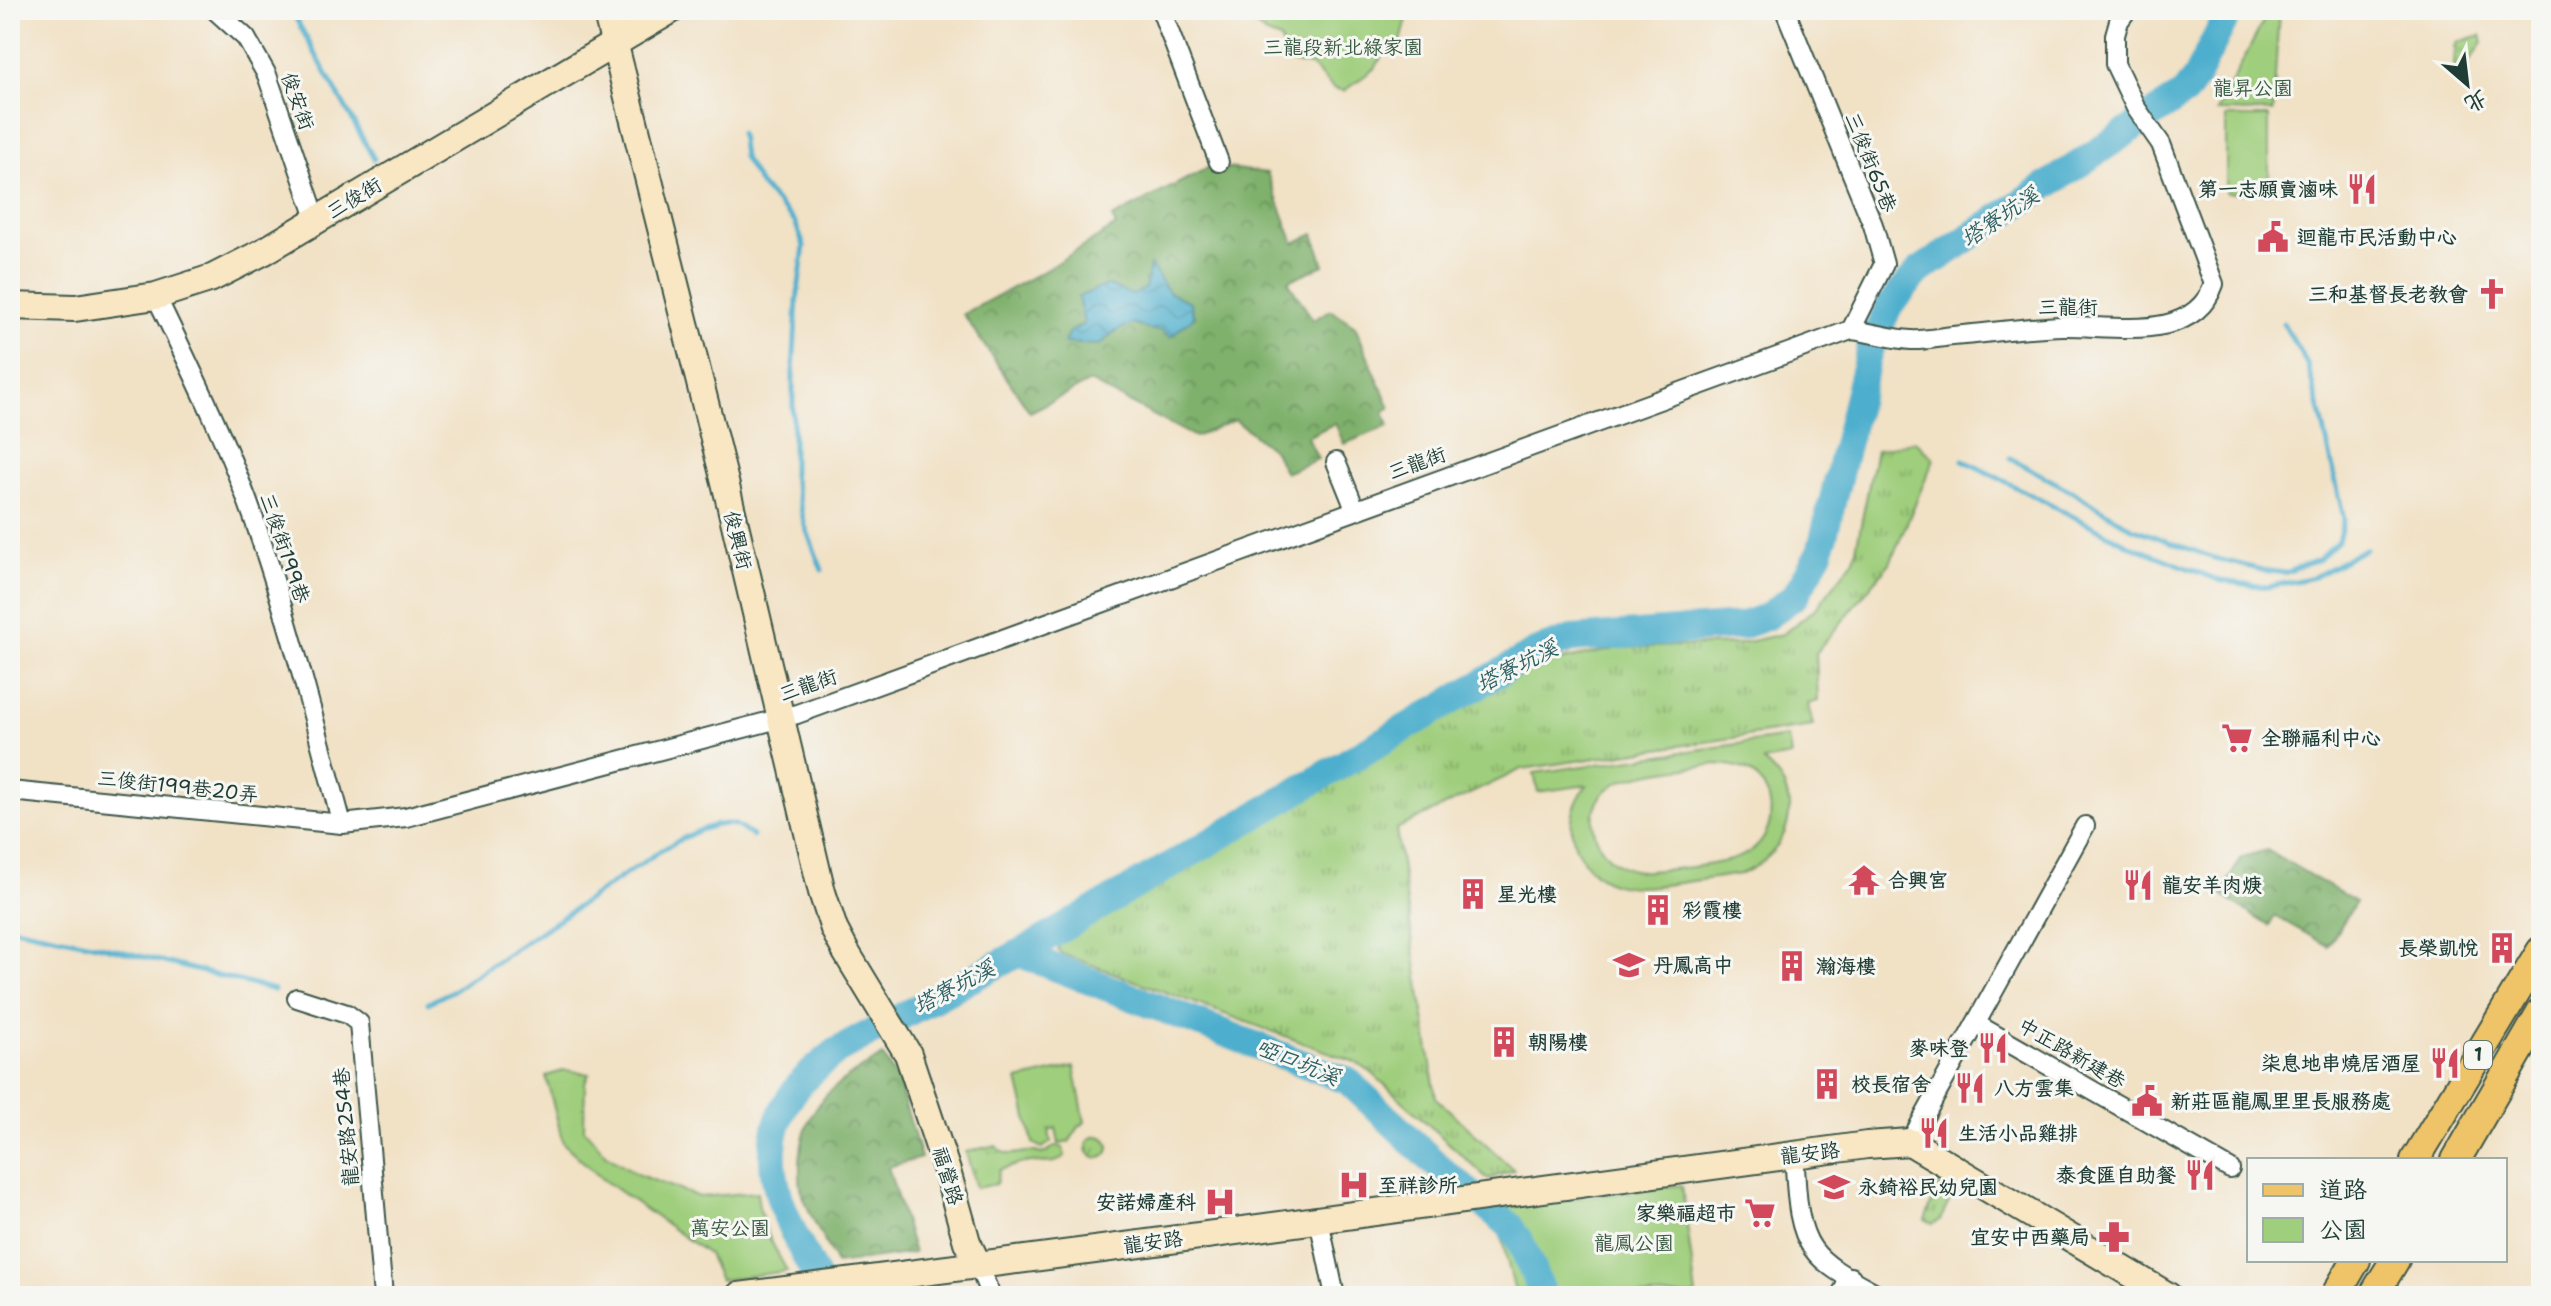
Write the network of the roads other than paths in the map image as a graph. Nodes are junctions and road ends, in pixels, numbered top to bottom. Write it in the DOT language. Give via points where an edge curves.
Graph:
graph roads {
  1 [pos="215,10"];
  2 [pos="606,10"];
  3 [pos="671,10"];
  4 [pos="1161,10"];
  5 [pos="1785,10"];
  6 [pos="2127,10"];
  7 [pos="613,44"];
  8 [pos="1219,162"];
  9 [pos="317,221"];
  10 [pos="156,296"];
  11 [pos="10,306"];
  12 [pos="1856,330"];
  13 [pos="1336,462"];
  14 [pos="1355,509"];
  15 [pos="782,718"];
  16 [pos="10,791"];
  17 [pos="342,824"];
  18 [pos="2085,826"];
  19 [pos="2541,951"];
  20 [pos="297,998"];
  21 [pos="2541,1013"];
  22 [pos="1976,1024"];
  23 [pos="908,1054"];
  24 [pos="1910,1142"];
  25 [pos="1794,1155"];
  26 [pos="2416,1158"];
  27 [pos="2457,1158"];
  28 [pos="2230,1169"];
  29 [pos="1319,1220"];
  30 [pos="2355,1262"];
  31 [pos="2394,1262"];
  32 [pos="978,1265"];
  33 [pos="1851,1277"];
  34 [pos="2160,1294"];
  35 [pos="383,1296"];
  36 [pos="741,1296"];
  37 [pos="991,1296"];
  38 [pos="1335,1296"];
  39 [pos="1840,1296"];
  40 [pos="1881,1296"];
  41 [pos="2335,1296"];
  42 [pos="2373,1296"];
  1 -- 9 [label="street, 俊安街" via="246,38 267,75"];
  2 -- 7 [label="street, 俊興街"];
  3 -- 7 [label="street, 三俊街"];
  4 -- 8 [label="street"];
  5 -- 12 [label="street, 三俊街65巷" via="1884,264"];
  6 -- 12 [label="street, 三龍街" via="2115,35 2115,64 2161,144 2214,284 2209,299 2197,311 2143,328 2064,326 1911,340"];
  7 -- 9 [label="street, 三俊街"];
  7 -- 15 [label="street, 俊興街"];
  9 -- 10 [label="street, 三俊街" via="212,278"];
  10 -- 11 [label="street, 三俊街" via="75,308"];
  10 -- 17 [label="street, 三俊街199巷" via="213,416 260,535"];
  12 -- 14 [label="street, 三龍街"];
  13 -- 14 [label="street"];
  14 -- 15 [label="street, 三龍街"];
  15 -- 17 [label="street, 三龍街" via="406,817"];
  15 -- 23 [label="street, 俊興街" via="834,929"];
  16 -- 17 [label="street, 三俊街199巷20弄"];
  18 -- 22 [label="street"];
  19 -- 26 [label="main road, 1"];
  20 -- 35 [label="street, 龍安路254巷" via="359,1023"];
  21 -- 27 [label="main road, 1"];
  22 -- 24 [label="street"];
  22 -- 28 [label="street, 中正路新建巷"];
  23 -- 32 [label="street, 福營路"];
  24 -- 25 [label="street, 龍安路"];
  24 -- 34 [label="street"];
  25 -- 29 [label="street, 龍安路"];
  25 -- 33 [label="street" via="1804,1229 1812,1247"];
  29 -- 32 [label="street, 龍安路"];
  29 -- 38 [label="street"];
  30 -- 41 [label="main road"];
  31 -- 42 [label="main road"];
  32 -- 36 [label="street, 龍安路"];
  32 -- 37 [label="street, 福營路"];
  33 -- 39 [label="street"];
  33 -- 40 [label="street"];
}
